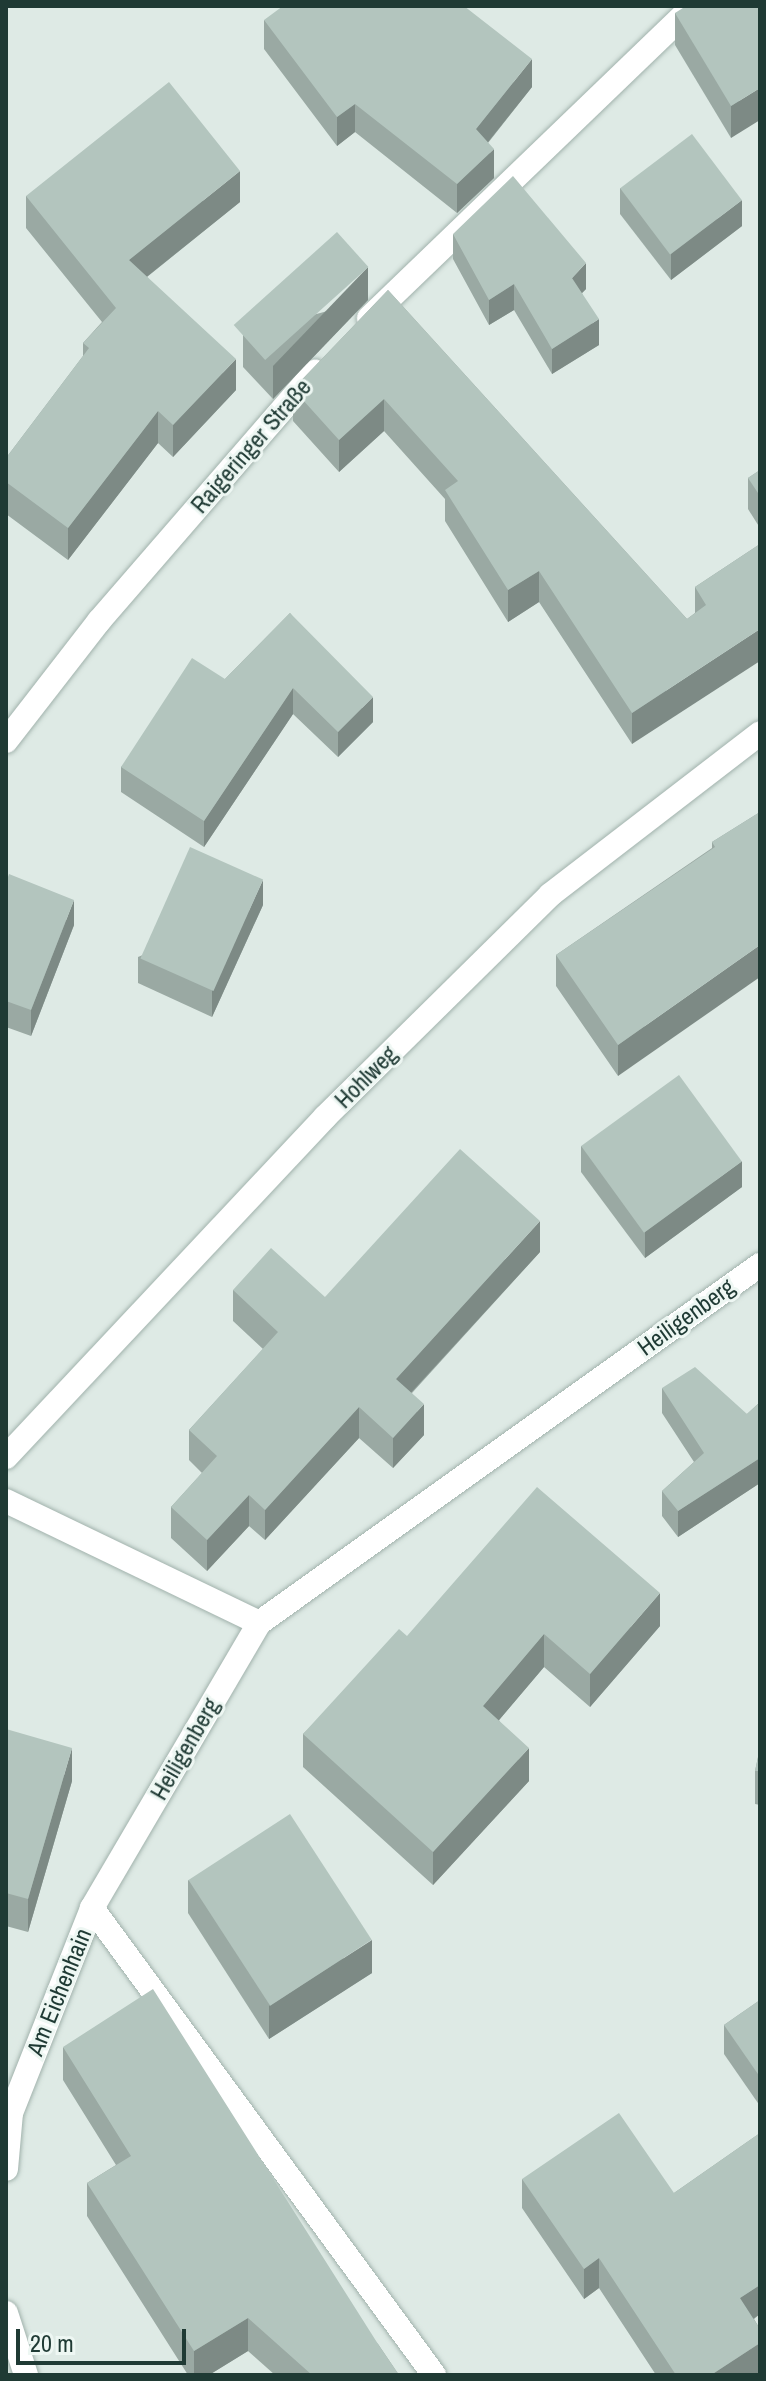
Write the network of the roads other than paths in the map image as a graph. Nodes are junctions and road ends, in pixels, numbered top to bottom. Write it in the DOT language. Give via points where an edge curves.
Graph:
graph roads {
  1 [pos="693,6"];
  2 [pos="356,331"];
  3 [pos="333,353"];
  4 [pos="760,733"];
  5 [pos="6,741"];
  6 [pos="760,1265"];
  7 [pos="6,1457"];
  8 [pos="6,1501"];
  9 [pos="259,1623"];
  10 [pos="92,1908"];
  11 [pos="6,2169"];
  12 [pos="6,2313"];
  13 [pos="26,2375"];
  14 [pos="434,2375"];
  1 -- 2 [label="street"];
  3 -- 5 [label="street, Raigeringer Straße" via="99,621"];
  4 -- 7 [label="street, Hohlweg" via="550,895 325,1117"];
  6 -- 9 [label="street, Heiligenberg"];
  8 -- 9 [label="street"];
  9 -- 10 [label="street, Heiligenberg"];
  10 -- 11 [label="street, Am Eichenhain" via="11,2113"];
  10 -- 14 [label="street"];
  12 -- 13 [label="street"];
}
